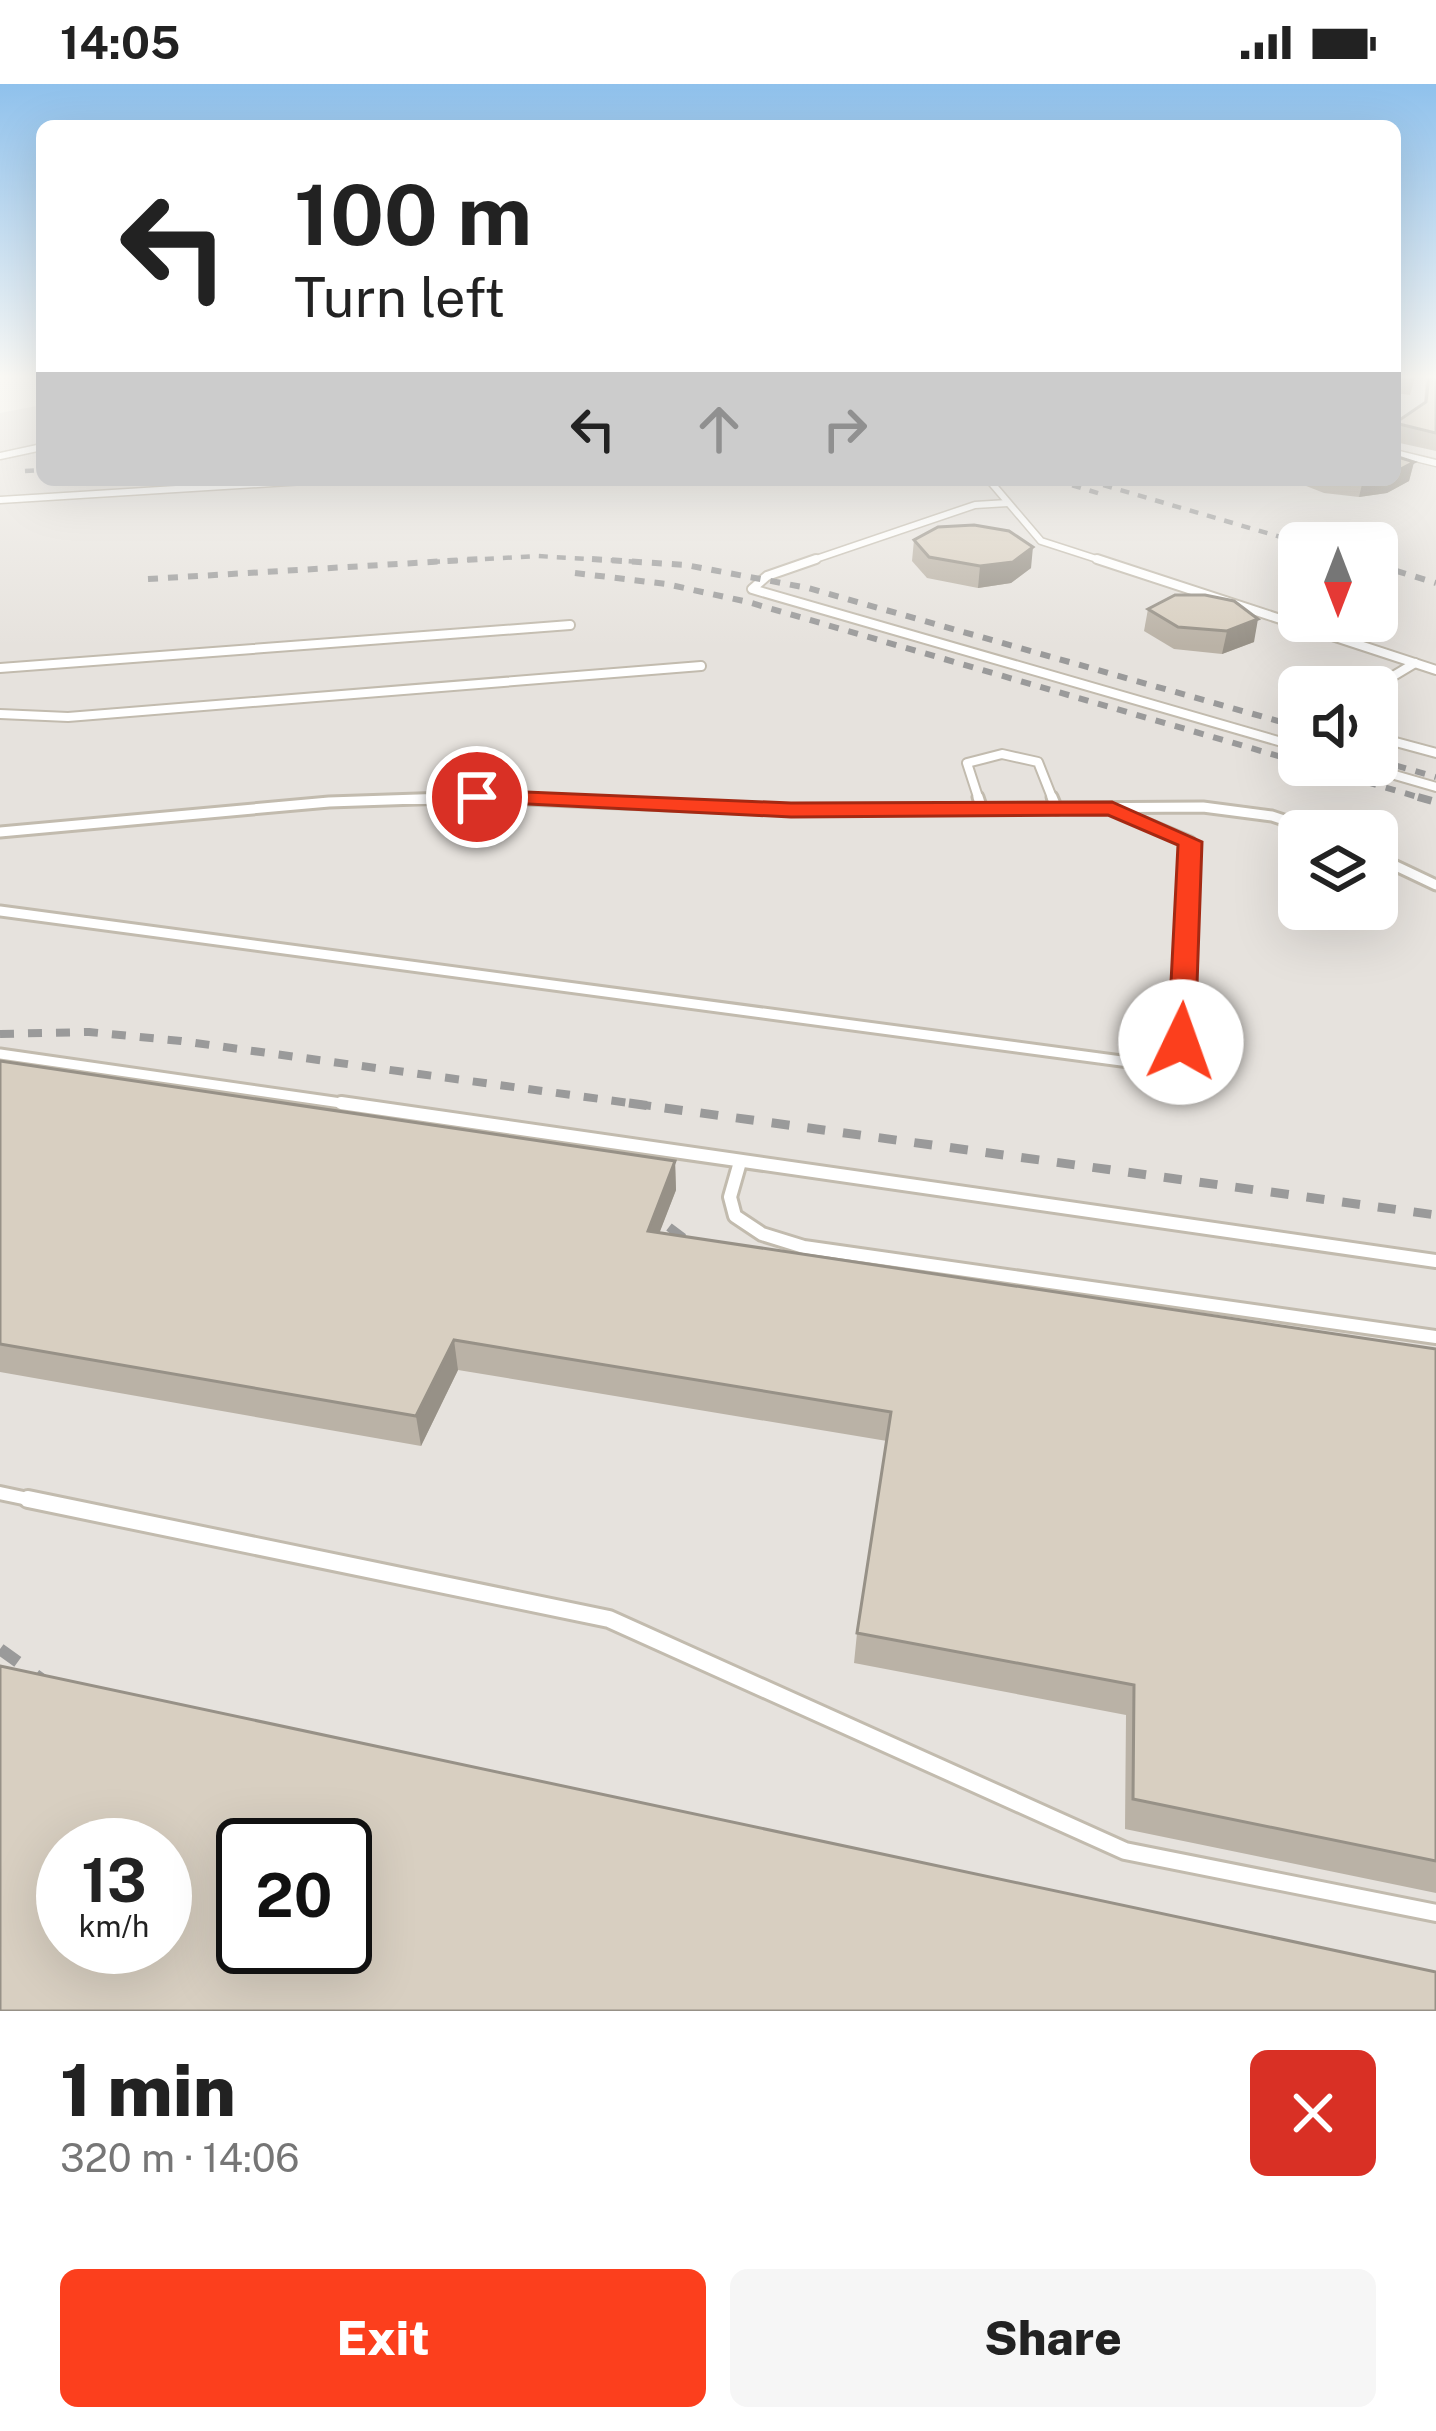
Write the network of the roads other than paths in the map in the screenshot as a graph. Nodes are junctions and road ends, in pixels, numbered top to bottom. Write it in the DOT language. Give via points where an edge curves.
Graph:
graph roads {
  1 [pos="224,486"];
  2 [pos="994,486"];
  3 [pos="0,500"];
  4 [pos="1008,503"];
  5 [pos="570,625"];
  6 [pos="1415,664"];
  7 [pos="701,666"];
  8 [pos="0,668"];
  9 [pos="1436,670"];
  10 [pos="1398,674"];
  11 [pos="0,718"];
  12 [pos="1278,742"];
  13 [pos="1398,742"];
  14 [pos="1436,753"];
  15 [pos="1398,776"];
  16 [pos="1436,787"];
  17 [pos="1112,808"];
  18 [pos="982,809"];
  19 [pos="1058,809"];
  20 [pos="1278,821"];
  21 [pos="0,832"];
  22 [pos="1398,867"];
  23 [pos="1436,885"];
  24 [pos="0,911"];
  25 [pos="0,1054"];
  26 [pos="740,1162"];
  27 [pos="1436,1261"];
  28 [pos="1436,1337"];
  29 [pos="0,1493"];
  30 [pos="1436,1913"];
  1 -- 3 [label="lane"];
  2 -- 4 [label="lane"];
  4 -- 6 [label="lane" via="1041,541"];
  4 -- 12 [label="lane" via="975,506 767,576 752,589"];
  5 -- 8 [label="lane"];
  6 -- 9 [label="lane"];
  6 -- 10 [label="lane"];
  7 -- 11 [label="lane"];
  13 -- 14 [label="lane"];
  15 -- 16 [label="lane"];
  17 -- 19 [label="lane"];
  17 -- 20 [label="lane" via="1237,810"];
  17 -- 24 [label="lane" via="1190,842 1181,1042 1169,1058 1130,1062"];
  18 -- 19 [label="lane"];
  18 -- 19 [label="lane" via="967,763 983,754 1038,762"];
  18 -- 21 [label="lane" via="477,797"];
  22 -- 23 [label="lane"];
  25 -- 26 [label="lane"];
  26 -- 27 [label="lane"];
  26 -- 28 [label="lane" via="730,1196 735,1216 804,1247"];
  29 -- 30 [label="lane" via="609,1619 1125,1851"];
}
